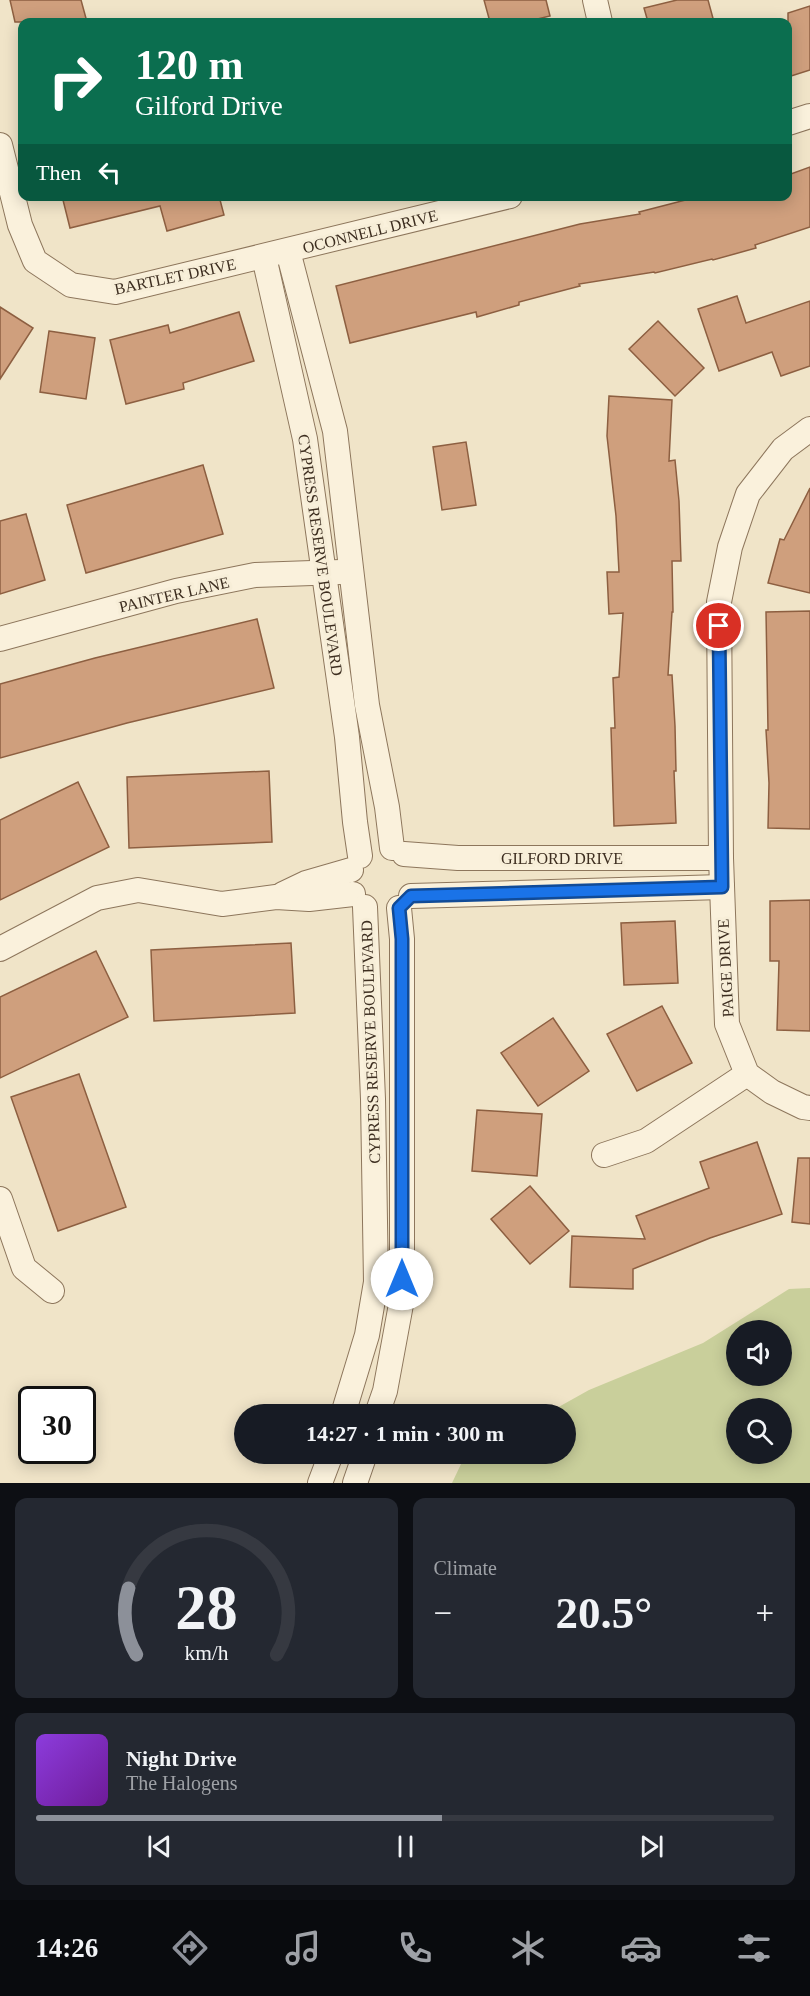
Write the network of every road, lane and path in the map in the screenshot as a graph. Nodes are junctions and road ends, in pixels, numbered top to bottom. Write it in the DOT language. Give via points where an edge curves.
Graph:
graph roads {
  1 [pos="595,0"];
  2 [pos="599,18"];
  3 [pos="810,116"];
  4 [pos="792,122"];
  5 [pos="0,146"];
  6 [pos="490,201"];
  7 [pos="288,251"];
  8 [pos="264,257"];
  9 [pos="810,429"];
  10 [pos="325,572"];
  11 [pos="353,572"];
  12 [pos="0,639"];
  13 [pos="398,851"];
  14 [pos="721,858"];
  15 [pos="357,882"];
  16 [pos="722,887"];
  17 [pos="405,902"];
  18 [pos="0,949"];
  19 [pos="747,1074"];
  20 [pos="810,1108"];
  21 [pos="604,1155"];
  22 [pos="374,1176"];
  23 [pos="402,1179"];
  24 [pos="0,1199"];
  25 [pos="52,1291"];
  26 [pos="346,1404"];
  27 [pos="380,1404"];
  28 [pos="327,1464"];
  29 [pos="320,1483"];
  1 -- 2 [label="street"];
  3 -- 4 [label="street"];
  5 -- 8 [label="street, BARTLET DRIVE" via="20,225 36,261 71,285 115,292"];
  6 -- 7 [label="street, OCONNELL DRIVE"];
  7 -- 8 [label="street, OCONNELL DRIVE"];
  7 -- 11 [label="street, CYPRESS RESERVE BOULEVARD" via="335,431"];
  8 -- 10 [label="street, CYPRESS RESERVE BOULEVARD" via="306,439"];
  9 -- 14 [label="street, PAIGE DRIVE" via="783,449 748,494 730,547 719,602"];
  10 -- 11 [label="street, PAINTER LANE"];
  10 -- 12 [label="street, PAINTER LANE" via="255,575 176,591"];
  10 -- 15 [label="street, CYPRESS RESERVE BOULEVARD" via="347,737"];
  11 -- 13 [label="street, CYPRESS RESERVE BOULEVARD" via="367,705"];
  13 -- 14 [label="street, GILFORD DRIVE" via="458,858"];
  13 -- 15 [label="street" via="370,849"];
  13 -- 17 [label="street" via="413,866 416,881"];
  14 -- 16 [label="street, PAIGE DRIVE"];
  15 -- 17 [label="street" via="382,913"];
  15 -- 18 [label="street" via="306,883 276,897 222,904 138,890 97,898"];
  15 -- 22 [label="street, CYPRESS RESERVE BOULEVARD" via="373,1099"];
  16 -- 17 [label="street, GILFORD DRIVE"];
  16 -- 19 [label="street, PAIGE DRIVE" via="727,1024"];
  17 -- 23 [label="street, CYPRESS RESERVE BOULEVARD"];
  19 -- 20 [label="street" via="772,1092"];
  19 -- 21 [label="street" via="646,1141"];
  22 -- 23 [label="street, CYPRESS RESERVE BOULEVARD"];
  22 -- 26 [label="street, CYPRESS RESERVE BOULEVARD" via="376,1282 367,1335"];
  23 -- 27 [label="street, CYPRESS RESERVE BOULEVARD" via="402,1299"];
  24 -- 25 [label="street" via="24,1268"];
  28 -- 29 [label="street"];
}
